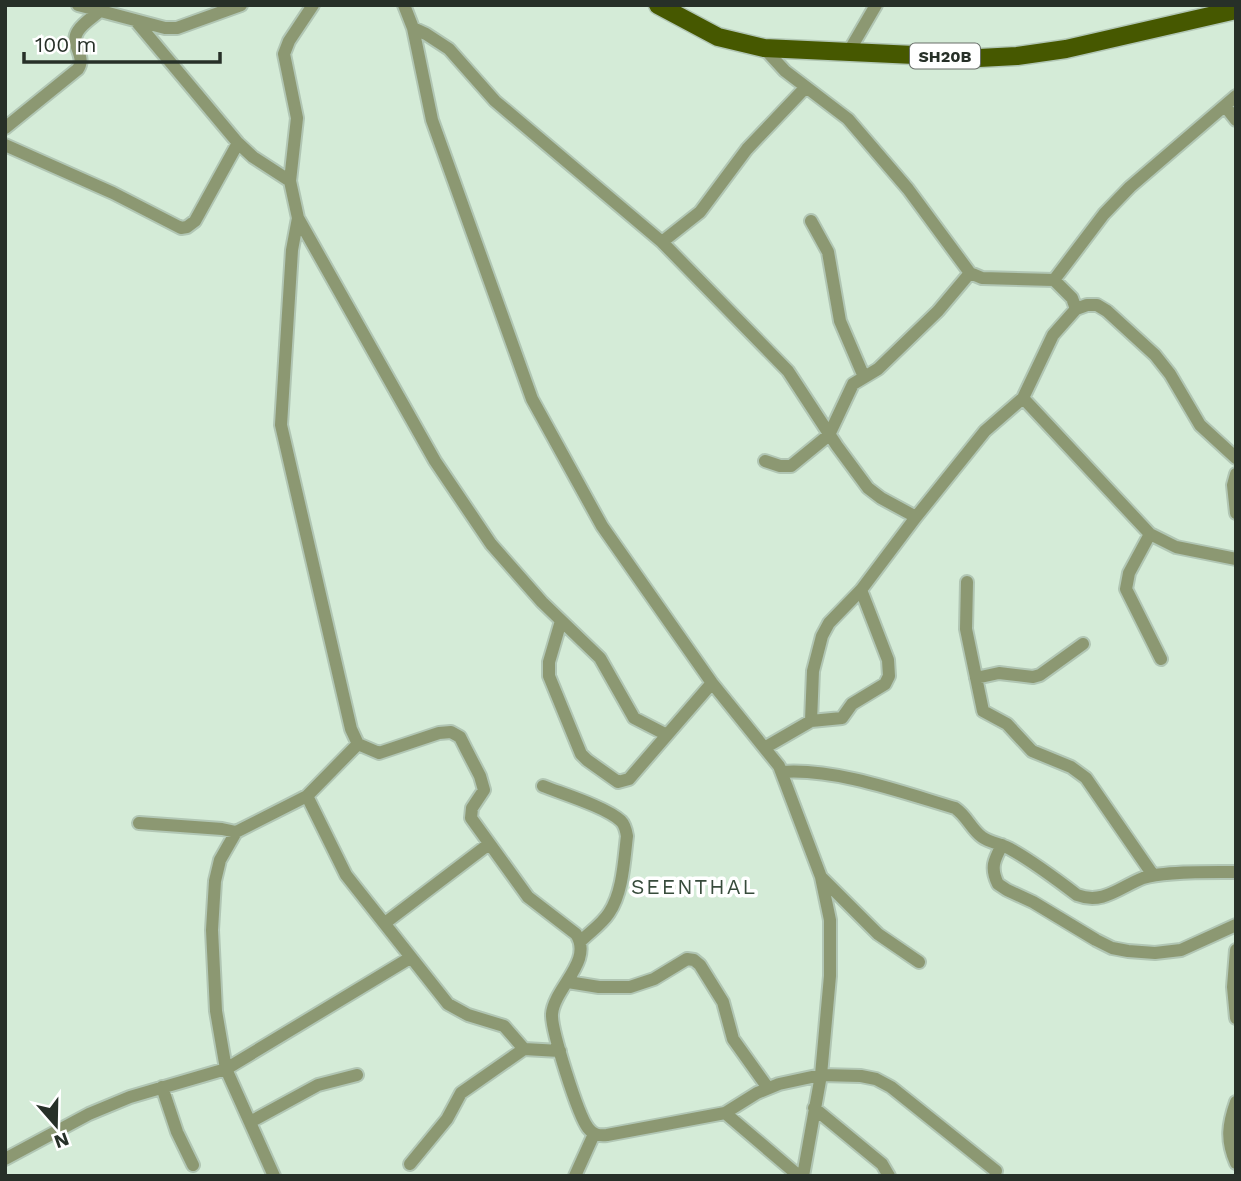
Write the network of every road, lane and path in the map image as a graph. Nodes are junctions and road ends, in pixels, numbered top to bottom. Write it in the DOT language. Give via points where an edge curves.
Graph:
graph roads {
  1 [pos="78,5"];
  2 [pos="241,5"];
  3 [pos="313,5"];
  4 [pos="404,5"];
  5 [pos="658,5"];
  6 [pos="876,5"];
  7 [pos="1236,10"];
  8 [pos="100,11"];
  9 [pos="135,20"];
  10 [pos="413,28"];
  11 [pos="764,48"];
  12 [pos="848,53"];
  13 [pos="806,87"];
  14 [pos="1236,96"];
  15 [pos="1224,106"];
  16 [pos="1236,120"];
  17 [pos="5,128"];
  18 [pos="238,143"];
  19 [pos="5,145"];
  20 [pos="290,181"];
  21 [pos="298,218"];
  22 [pos="811,221"];
  23 [pos="662,242"];
  24 [pos="970,274"];
  25 [pos="1054,280"];
  26 [pos="1076,309"];
  27 [pos="864,377"];
  28 [pos="1023,398"];
  29 [pos="829,435"];
  30 [pos="1236,458"];
  31 [pos="765,461"];
  32 [pos="1236,474"];
  33 [pos="1236,513"];
  34 [pos="916,517"];
  35 [pos="1150,534"];
  36 [pos="1236,559"];
  37 [pos="967,582"];
  38 [pos="861,590"];
  39 [pos="561,621"];
  40 [pos="1083,644"];
  41 [pos="1161,659"];
  42 [pos="976,678"];
  43 [pos="712,683"];
  44 [pos="811,721"];
  45 [pos="667,735"];
  46 [pos="358,744"];
  47 [pos="766,747"];
  48 [pos="782,772"];
  49 [pos="543,786"];
  50 [pos="307,796"];
  51 [pos="139,823"];
  52 [pos="236,832"];
  53 [pos="489,844"];
  54 [pos="1002,845"];
  55 [pos="1236,872"];
  56 [pos="1153,875"];
  57 [pos="821,877"];
  58 [pos="385,923"];
  59 [pos="1236,925"];
  60 [pos="580,941"];
  61 [pos="1236,950"];
  62 [pos="410,958"];
  63 [pos="919,962"];
  64 [pos="568,982"];
  65 [pos="1236,1018"];
  66 [pos="524,1049"];
  67 [pos="560,1051"];
  68 [pos="226,1069"];
  69 [pos="357,1075"];
  70 [pos="821,1075"];
  71 [pos="162,1087"];
  72 [pos="768,1088"];
  73 [pos="1236,1102"];
  74 [pos="814,1108"];
  75 [pos="725,1113"];
  76 [pos="250,1122"];
  77 [pos="594,1134"];
  78 [pos="5,1159"];
  79 [pos="1236,1163"];
  80 [pos="410,1164"];
  81 [pos="193,1165"];
  82 [pos="996,1171"];
  83 [pos="274,1176"];
  84 [pos="575,1176"];
  85 [pos="801,1176"];
  86 [pos="888,1176"];
  1 -- 8 [label="street"];
  2 -- 9 [label="street" via="177,28"];
  3 -- 20 [label="street" via="284,54 298,118"];
  4 -- 10 [label="street"];
  5 -- 11 [label="main road, SH20B" via="718,37"];
  6 -- 12 [label="street"];
  7 -- 12 [label="main road, SH20B" via="1040,54 979,58"];
  8 -- 9 [label="street"];
  8 -- 17 [label="street" via="76,36 82,64 78,69"];
  9 -- 18 [label="street"];
  10 -- 23 [label="street" via="449,49 495,101"];
  10 -- 43 [label="street" via="432,120 532,399 602,526"];
  11 -- 12 [label="main road, SH20B"];
  11 -- 13 [label="street"];
  13 -- 23 [label="street" via="747,149 700,212"];
  13 -- 24 [label="street" via="862,134"];
  14 -- 15 [label="street"];
  15 -- 16 [label="street"];
  15 -- 25 [label="street" via="1130,187"];
  18 -- 19 [label="street" via="195,221 181,228"];
  18 -- 20 [label="street"];
  20 -- 21 [label="street"];
  21 -- 39 [label="street" via="435,461 491,544"];
  21 -- 46 [label="street" via="281,425"];
  22 -- 27 [label="street" via="828,253 840,321"];
  23 -- 29 [label="street" via="788,372"];
  24 -- 25 [label="street"];
  24 -- 27 [label="street" via="938,311"];
  25 -- 26 [label="street"];
  26 -- 28 [label="street" via="1053,335"];
  26 -- 30 [label="street" via="1087,305 1107,311 1155,355 1200,425"];
  27 -- 29 [label="street" via="850,389"];
  28 -- 34 [label="street" via="985,431"];
  28 -- 35 [label="street"];
  29 -- 31 [label="street" via="791,466"];
  29 -- 34 [label="street" via="874,493"];
  32 -- 33 [label="street"];
  34 -- 38 [label="street"];
  35 -- 36 [label="street" via="1176,547"];
  35 -- 41 [label="street" via="1129,573 1126,589"];
  37 -- 42 [label="street" via="966,629"];
  38 -- 44 [label="street" via="822,636 813,671"];
  38 -- 44 [label="street" via="888,660 889,676 885,684 852,704 842,718"];
  39 -- 45 [label="street" via="600,658 634,718"];
  39 -- 45 [label="street" via="549,676 587,761 624,782"];
  40 -- 42 [label="street" via="1040,675 999,673"];
  42 -- 56 [label="street" via="983,711 1007,723 1032,751 1086,778"];
  43 -- 45 [label="street"];
  43 -- 47 [label="street"];
  44 -- 47 [label="street"];
  46 -- 50 [label="street"];
  46 -- 53 [label="street" via="379,753 439,733 460,737 484,790 471,818"];
  47 -- 48 [label="street"];
  48 -- 54 [label="street" via="821,774 955,808 980,836"];
  48 -- 57 [label="street"];
  49 -- 60 [label="street" via="619,819 626,829 621,879 613,905"];
  50 -- 52 [label="street"];
  50 -- 58 [label="street" via="346,875"];
  51 -- 52 [label="street"];
  52 -- 68 [label="street" via="220,860 212,930 216,1011"];
  53 -- 58 [label="street"];
  53 -- 60 [label="street" via="528,897"];
  54 -- 56 [label="street" via="1086,898 1106,897"];
  54 -- 59 [label="street" via="993,863 998,884 1112,948 1171,952"];
  55 -- 56 [label="street"];
  57 -- 63 [label="street" via="878,934"];
  57 -- 70 [label="street" via="830,920 830,976"];
  58 -- 62 [label="street"];
  60 -- 64 [label="street"];
  61 -- 65 [label="street"];
  62 -- 66 [label="street" via="448,1004 504,1026"];
  62 -- 68 [label="street"];
  64 -- 67 [label="street" via="552,1013"];
  64 -- 72 [label="street" via="630,987 687,959 694,960 723,1002 733,1039"];
  66 -- 67 [label="street"];
  66 -- 80 [label="street" via="461,1093 447,1119"];
  67 -- 77 [label="street" via="586,1124"];
  68 -- 71 [label="street"];
  68 -- 76 [label="street"];
  69 -- 76 [label="street" via="318,1085"];
  70 -- 72 [label="street"];
  70 -- 74 [label="street"];
  70 -- 82 [label="street" via="876,1079 891,1087"];
  71 -- 78 [label="street" via="89,1114"];
  71 -- 81 [label="street"];
  72 -- 75 [label="street"];
  73 -- 79 [label="street" via="1227,1126"];
  74 -- 85 [label="street"];
  74 -- 86 [label="street" via="881,1164"];
  75 -- 77 [label="street"];
  75 -- 85 [label="street"];
  76 -- 83 [label="street"];
  77 -- 84 [label="street"];
}
